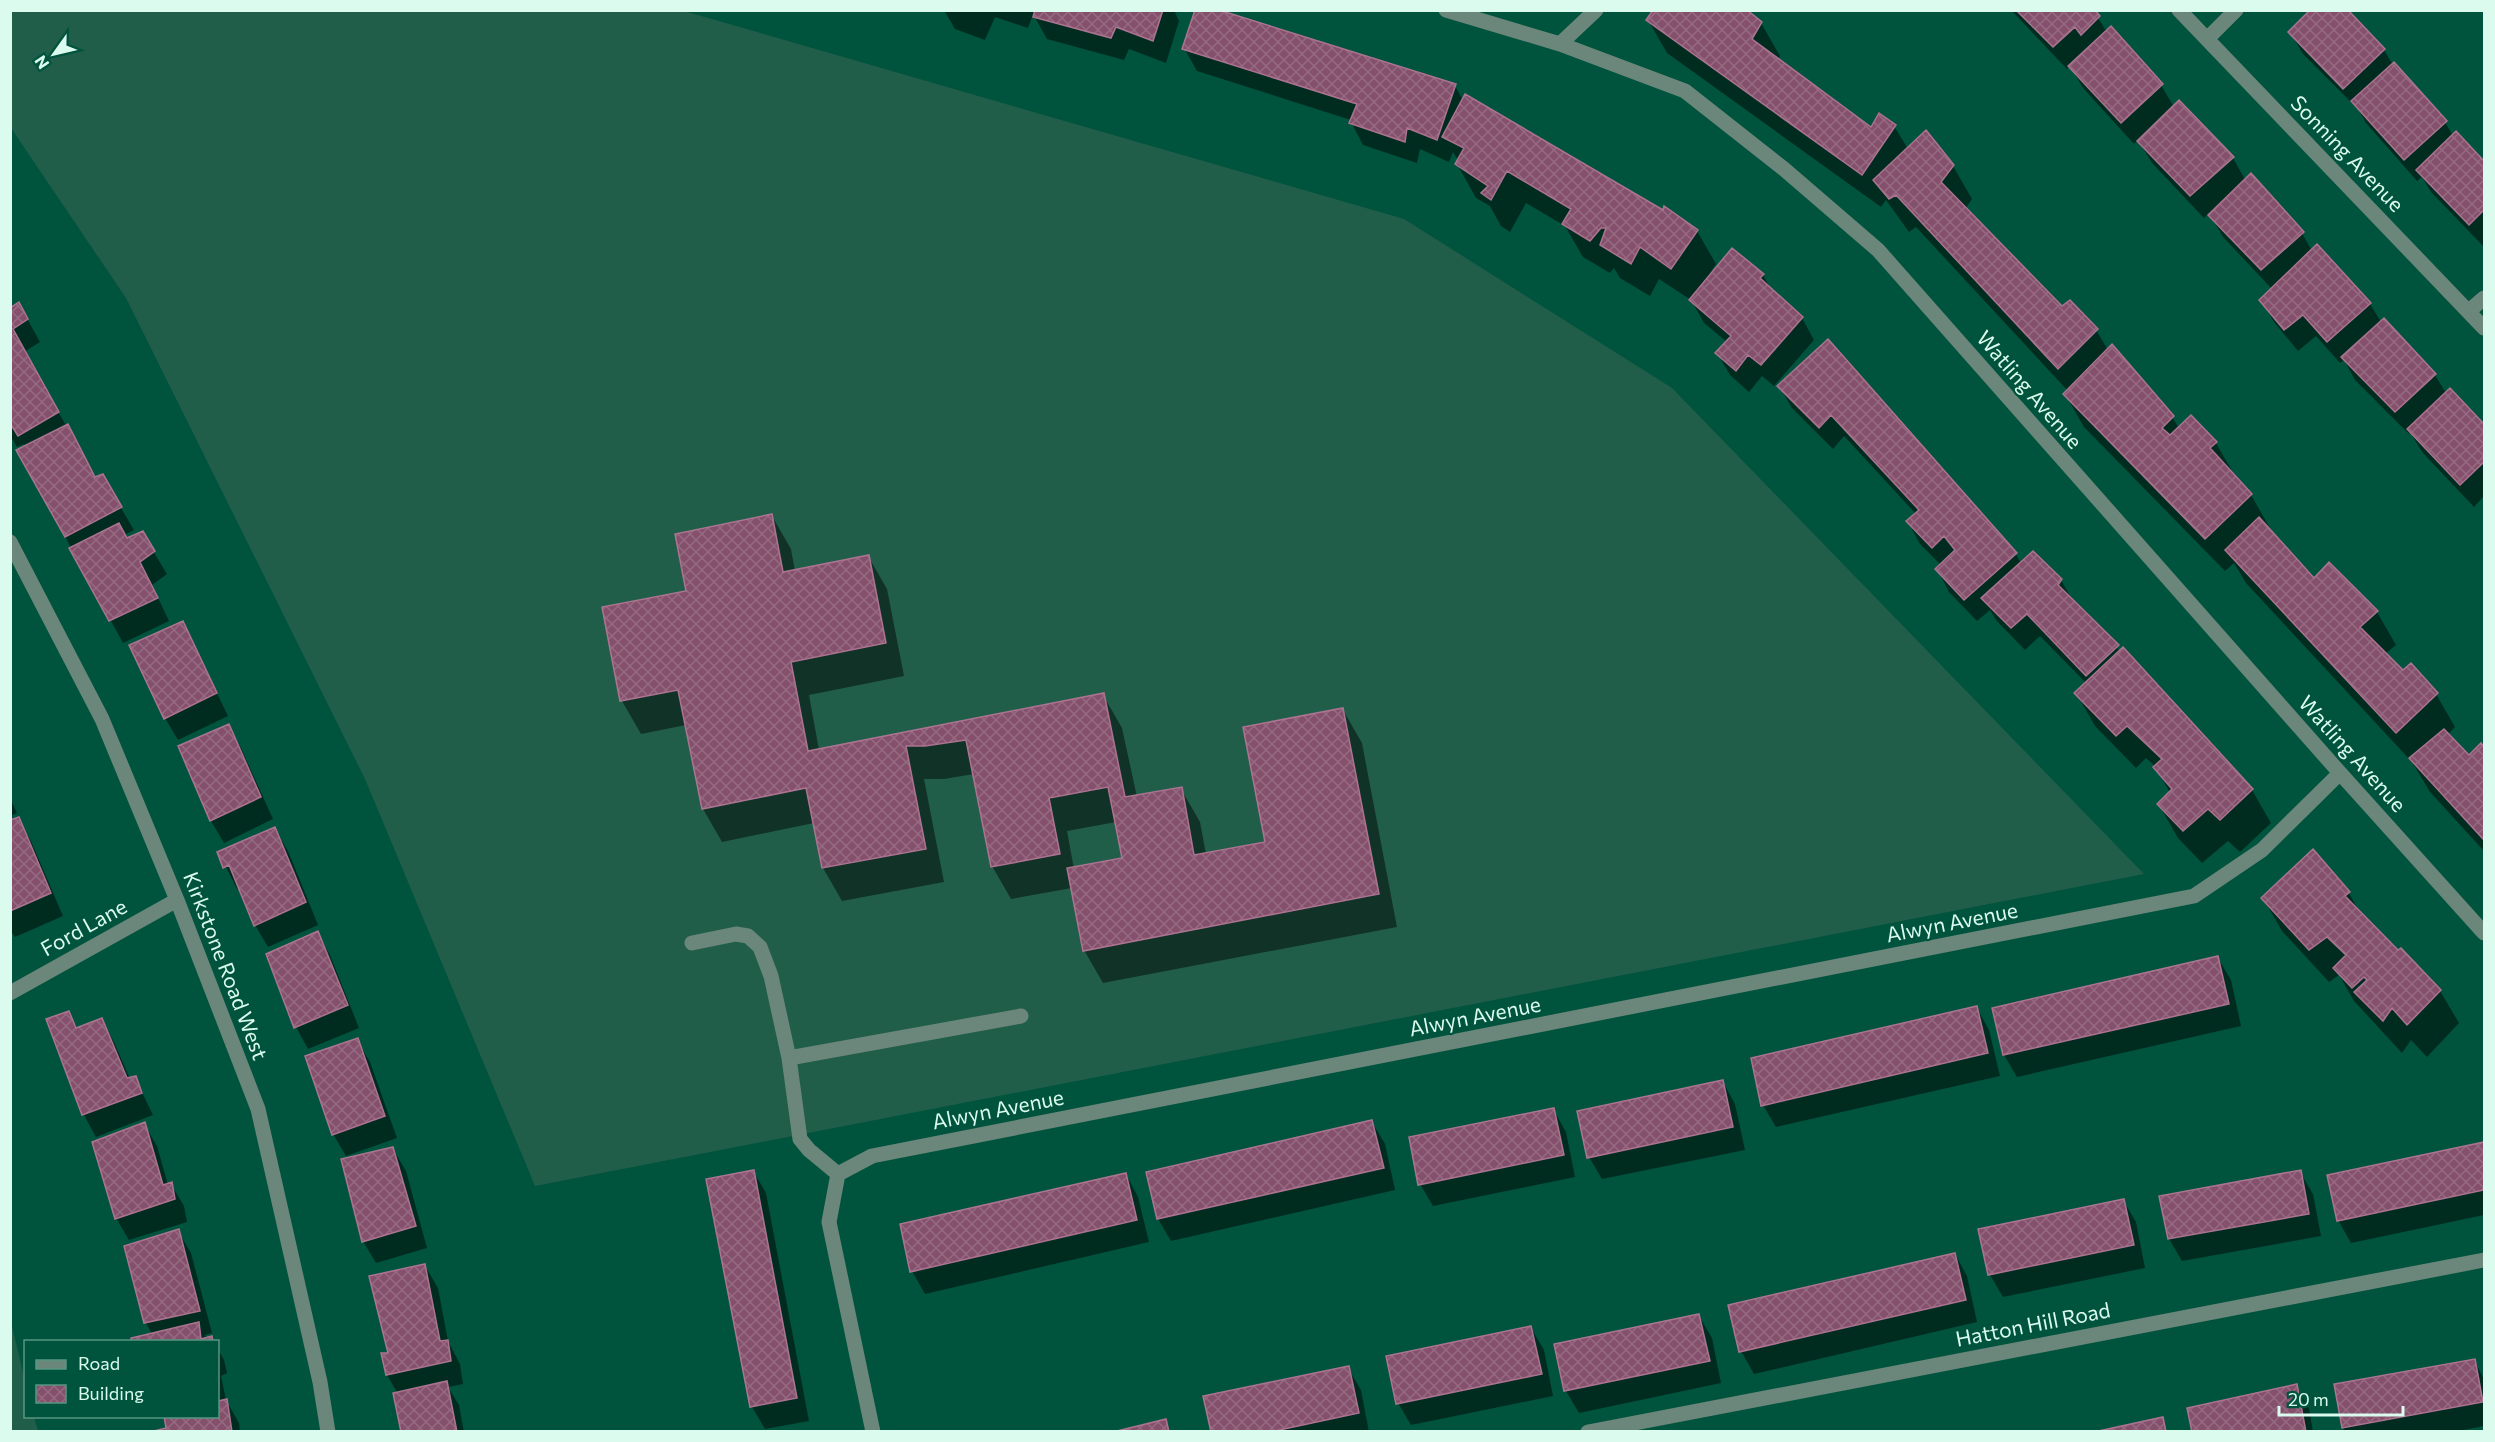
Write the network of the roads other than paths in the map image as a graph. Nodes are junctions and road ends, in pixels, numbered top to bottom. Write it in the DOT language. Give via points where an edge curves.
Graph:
graph roads {
  1 [pos="1446,10"];
  2 [pos="1596,10"];
  3 [pos="2179,10"];
  4 [pos="2236,10"];
  5 [pos="2207,39"];
  6 [pos="1560,44"];
  7 [pos="2484,298"];
  8 [pos="2469,311"];
  9 [pos="2484,328"];
  10 [pos="10,542"];
  11 [pos="2340,773"];
  12 [pos="177,900"];
  13 [pos="2484,933"];
  14 [pos="692,943"];
  15 [pos="10,993"];
  16 [pos="1021,1016"];
  17 [pos="789,1058"];
  18 [pos="838,1174"];
  19 [pos="2484,1260"];
  20 [pos="328,1431"];
  21 [pos="873,1431"];
  22 [pos="1588,1431"];
  1 -- 6 [label="street, Watling Avenue"];
  2 -- 6 [label="street"];
  3 -- 5 [label="street, Sonning Avenue"];
  4 -- 5 [label="street"];
  5 -- 8 [label="street, Sonning Avenue"];
  6 -- 11 [label="street, Watling Avenue" via="1685,91 1784,168 1878,250"];
  7 -- 8 [label="street"];
  8 -- 9 [label="street, Sonning Avenue"];
  10 -- 12 [label="street, Kirkstone Road West" via="102,719"];
  11 -- 13 [label="street, Watling Avenue"];
  11 -- 18 [label="street, Alwyn Avenue" via="2262,850 2194,896 872,1156"];
  12 -- 15 [label="street, Ford Lane"];
  12 -- 20 [label="street, Kirkstone Road West" via="258,1108"];
  14 -- 17 [label="street" via="736,934 748,936 760,947 771,976"];
  16 -- 17 [label="street"];
  17 -- 18 [label="street" via="800,1139"];
  18 -- 21 [label="street" via="829,1222"];
  19 -- 22 [label="street, Hatton Hill Road"];
}
